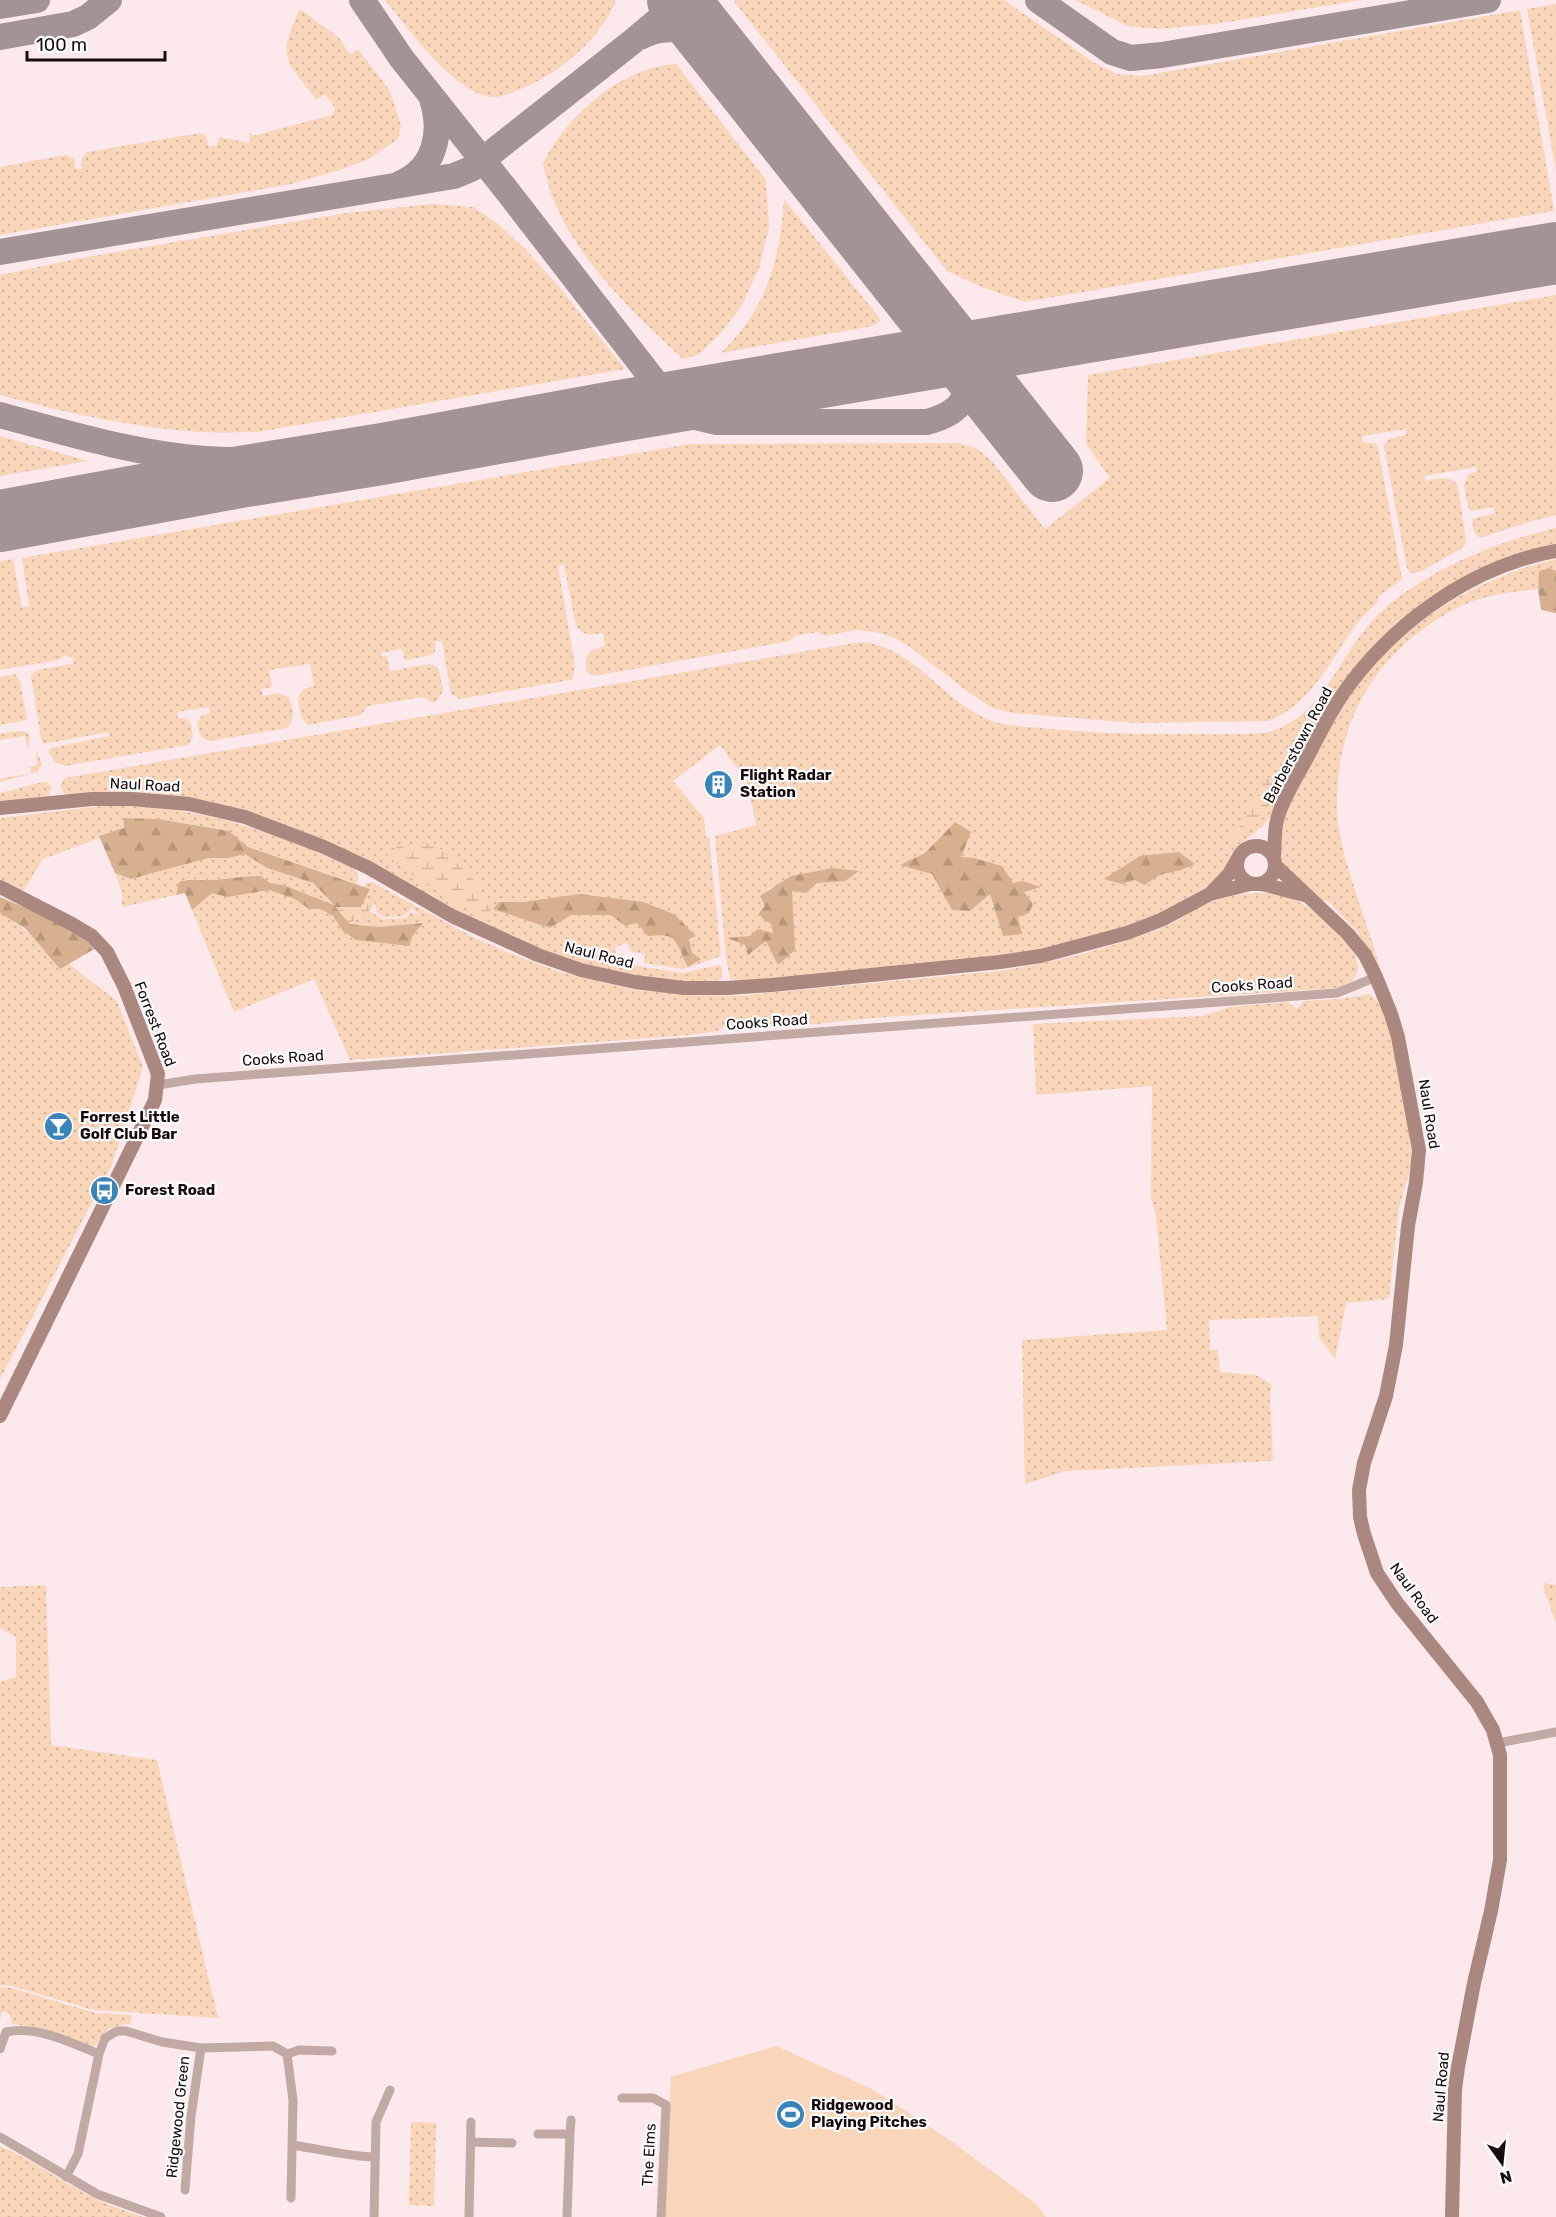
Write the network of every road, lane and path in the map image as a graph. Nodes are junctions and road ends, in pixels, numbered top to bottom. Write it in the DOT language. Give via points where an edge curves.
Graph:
graph roads {
  1 [pos="1556,551"];
  2 [pos="0,808"];
  3 [pos="1277,819"];
  4 [pos="1254,846"];
  5 [pos="1238,857"];
  6 [pos="1275,861"];
  7 [pos="1256,884"];
  8 [pos="0,887"];
  9 [pos="1210,894"];
  10 [pos="1306,895"];
  11 [pos="1376,977"];
  12 [pos="158,1085"];
  13 [pos="0,1416"];
  14 [pos="1556,1732"];
  15 [pos="1498,1743"];
  16 [pos="201,2048"];
  17 [pos="0,2049"];
  18 [pos="332,2051"];
  19 [pos="99,2054"];
  20 [pos="287,2054"];
  21 [pos="390,2091"];
  22 [pos="622,2098"];
  23 [pos="571,2120"];
  24 [pos="471,2122"];
  25 [pos="538,2134"];
  26 [pos="570,2134"];
  27 [pos="0,2137"];
  28 [pos="471,2142"];
  29 [pos="512,2143"];
  30 [pos="292,2145"];
  31 [pos="375,2157"];
  32 [pos="66,2177"];
  33 [pos="185,2190"];
  34 [pos="291,2198"];
  35 [pos="161,2217"];
  36 [pos="374,2217"];
  37 [pos="469,2217"];
  38 [pos="567,2217"];
  39 [pos="661,2217"];
  40 [pos="1452,2217"];
  1 -- 3 [label="main road, Barberstown Road" via="1507,565 1472,581 1408,622 1380,648 1330,713"];
  2 -- 9 [label="main road, Naul Road" via="70,800 132,799 189,804 245,817 369,868 452,916 528,951 581,970 684,988 835,980 1041,956 1127,933"];
  3 -- 4 [label="main road"];
  3 -- 6 [label="main road, Barberstown Road"];
  4 -- 5 [label="main road"];
  4 -- 6 [label="main road" via="1267,849"];
  5 -- 7 [label="main road" via="1240,876"];
  5 -- 9 [label="main road, Naul Road" via="1230,874"];
  6 -- 7 [label="main road" via="1272,877"];
  6 -- 10 [label="main road, Naul Road"];
  7 -- 9 [label="main road, Naul Road"];
  7 -- 10 [label="main road, Naul Road"];
  8 -- 12 [label="main road, Forrest Road" via="72,924 104,947 156,1064"];
  10 -- 11 [label="main road, Naul Road" via="1348,934"];
  11 -- 12 [label="street, Cooks Road" via="1337,993 195,1079"];
  11 -- 15 [label="main road, Naul Road" via="1398,1037 1419,1162 1396,1345 1386,1396 1360,1478 1360,1517 1377,1572 1396,1603 1477,1702"];
  12 -- 13 [label="main road, Forrest Road" via="155,1100"];
  14 -- 15 [label="street"];
  15 -- 40 [label="main road, Naul Road" via="1502,1776 1500,1860 1457,2078"];
  16 -- 19 [label="street, Ridgewood Green" via="117,2031 105,2038"];
  16 -- 20 [label="street, Ridgewood Green" via="273,2046"];
  16 -- 33 [label="street, Ridgewood Green"];
  17 -- 19 [label="street" via="6,2032 33,2032"];
  18 -- 20 [label="street" via="298,2049"];
  19 -- 32 [label="street, Ridgewood Green" via="78,2154"];
  20 -- 30 [label="street" via="293,2100"];
  21 -- 31 [label="street" via="376,2122"];
  22 -- 39 [label="street, The Elms" via="653,2098 666,2105"];
  23 -- 26 [label="street"];
  24 -- 28 [label="street"];
  25 -- 26 [label="street"];
  26 -- 38 [label="street"];
  27 -- 32 [label="street"];
  28 -- 29 [label="street"];
  28 -- 37 [label="street"];
  30 -- 31 [label="street"];
  30 -- 34 [label="street"];
  31 -- 36 [label="street"];
  32 -- 35 [label="street" via="97,2194"];
}
